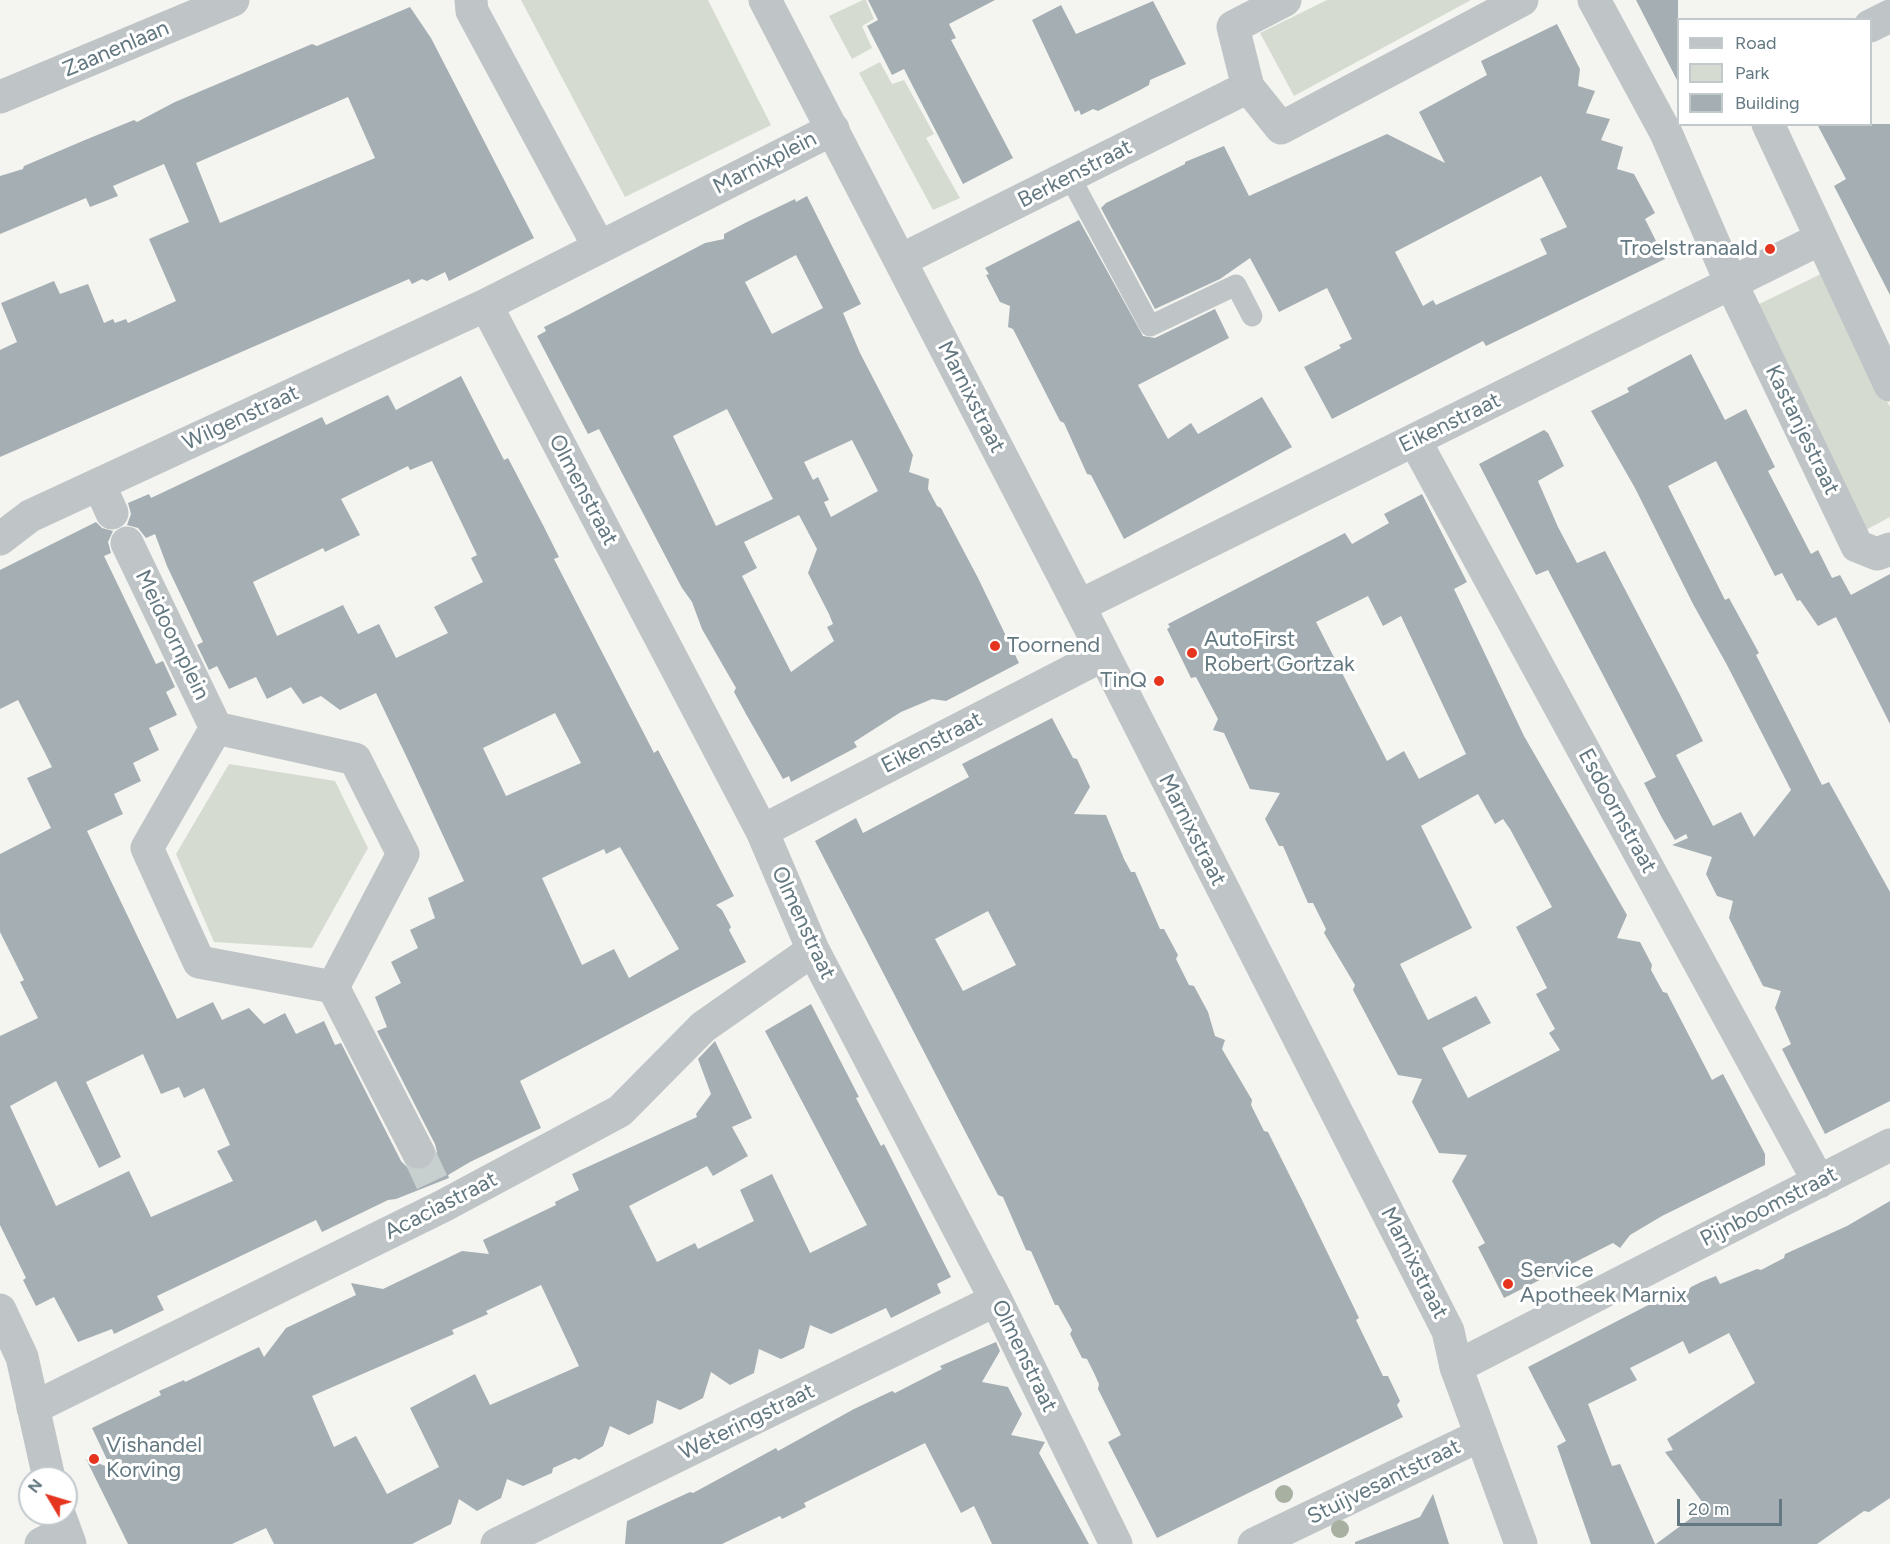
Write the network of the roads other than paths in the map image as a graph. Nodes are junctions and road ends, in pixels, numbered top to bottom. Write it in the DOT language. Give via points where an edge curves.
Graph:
graph roads {
  1 [pos="233,0"];
  2 [pos="471,0"];
  3 [pos="765,0"];
  4 [pos="1285,0"];
  5 [pos="1522,0"];
  6 [pos="1594,0"];
  7 [pos="1890,16"];
  8 [pos="1872,25"];
  9 [pos="1248,87"];
  10 [pos="0,97"];
  11 [pos="1769,126"];
  12 [pos="833,129"];
  13 [pos="1674,129"];
  14 [pos="1070,177"];
  15 [pos="1820,239"];
  16 [pos="599,247"];
  17 [pos="901,261"];
  18 [pos="1731,283"];
  19 [pos="486,305"];
  20 [pos="1252,316"];
  21 [pos="1890,385"];
  22 [pos="1415,441"];
  23 [pos="99,484"];
  24 [pos="112,513"];
  25 [pos="0,539"];
  26 [pos="127,543"];
  27 [pos="1890,549"];
  28 [pos="1079,606"];
  29 [pos="1103,655"];
  30 [pos="216,728"];
  31 [pos="762,831"];
  32 [pos="813,950"];
  33 [pos="333,987"];
  34 [pos="1890,1145"];
  35 [pos="418,1152"];
  36 [pos="1819,1182"];
  37 [pos="996,1300"];
  38 [pos="0,1310"];
  39 [pos="1456,1366"];
  40 [pos="33,1408"];
  41 [pos="1481,1435"];
  42 [pos="44,1463"];
  43 [pos="497,1544"];
  44 [pos="1116,1544"];
  45 [pos="1254,1544"];
  46 [pos="1521,1544"];
  1 -- 10 [label="street, Zaanenlaan"];
  2 -- 16 [label="street" via="472,12"];
  3 -- 12 [label="street, Marnixplein"];
  4 -- 9 [label="street" via="1233,27"];
  5 -- 9 [label="street" via="1281,128"];
  6 -- 13 [label="street, Kastanjestraat"];
  7 -- 8 [label="street"];
  9 -- 14 [label="street, Berkenstraat"];
  11 -- 15 [label="street"];
  12 -- 16 [label="street, Marnixplein"];
  12 -- 17 [label="street, Marnixstraat"];
  13 -- 18 [label="street, Kastanjestraat"];
  14 -- 17 [label="street, Berkenstraat"];
  14 -- 20 [label="lane" via="1150,326 1236,285"];
  15 -- 18 [label="street, Eikenstraat"];
  15 -- 21 [label="street"];
  16 -- 19 [label="street, Marnixplein"];
  17 -- 28 [label="street, Marnixstraat"];
  18 -- 22 [label="street, Eikenstraat"];
  18 -- 27 [label="street, Kastanjestraat" via="1857,546 1877,554"];
  19 -- 23 [label="street, Wilgenstraat"];
  19 -- 31 [label="street, Olmenstraat"];
  22 -- 28 [label="street, Eikenstraat"];
  22 -- 36 [label="street, Esdoornstraat"];
  23 -- 24 [label="street"];
  23 -- 25 [label="street, Wilgenstraat" via="30,516"];
  26 -- 30 [label="street, Meidoornplein"];
  28 -- 29 [label="street, Marnixstraat"];
  29 -- 31 [label="street, Eikenstraat"];
  29 -- 39 [label="street, Marnixstraat" via="1448,1331"];
  30 -- 33 [label="street, Meidoornplein" via="355,759 403,854"];
  30 -- 33 [label="street, Meidoornplein" via="147,848 199,962"];
  31 -- 32 [label="street, Olmenstraat"];
  32 -- 37 [label="street, Olmenstraat"];
  32 -- 40 [label="street, Acaciastraat" via="703,1027 620,1111 438,1194"];
  33 -- 35 [label="street"];
  34 -- 36 [label="street, Pijnboomstraat"];
  36 -- 39 [label="street, Pijnboomstraat"];
  37 -- 43 [label="street, Weteringstraat"];
  37 -- 44 [label="street, Olmenstraat"];
  38 -- 40 [label="street" via="22,1357"];
  39 -- 41 [label="street, Marnixstraat"];
  40 -- 42 [label="street"];
  41 -- 45 [label="street, Stuijvesantstraat"];
  41 -- 46 [label="street, Marnixstraat"];
}
